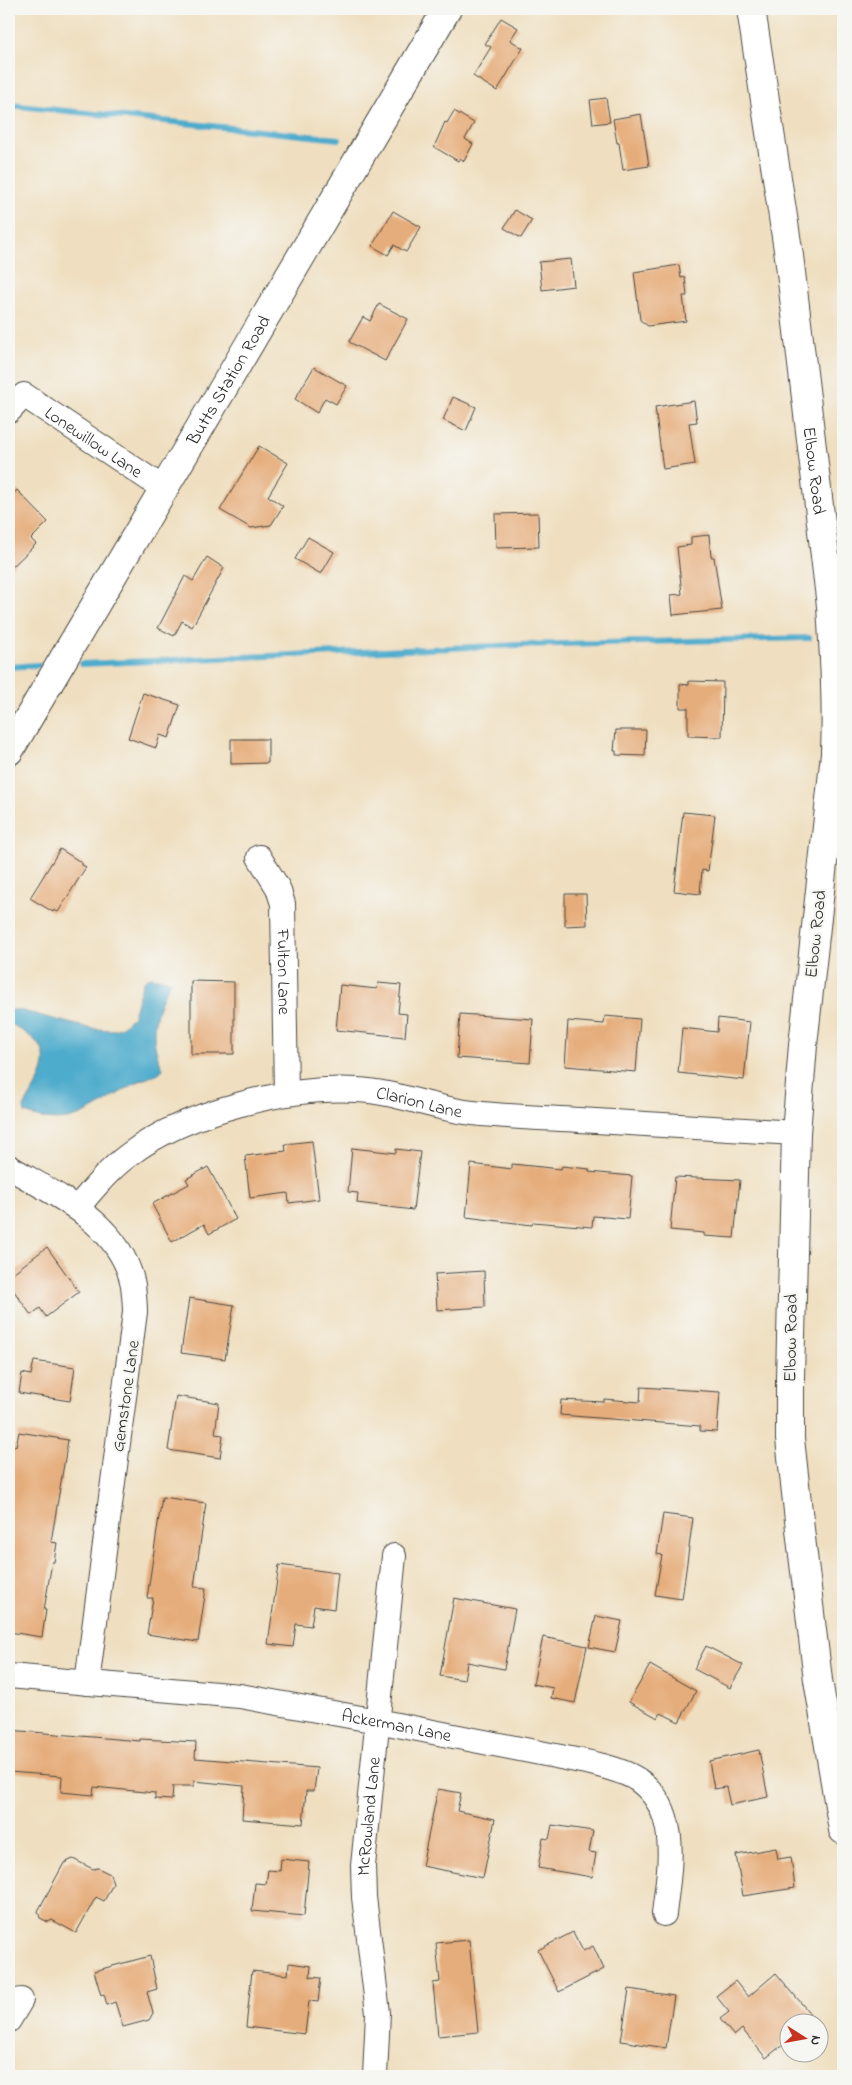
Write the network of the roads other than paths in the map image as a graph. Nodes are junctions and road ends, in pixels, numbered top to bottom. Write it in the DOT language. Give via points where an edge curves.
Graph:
graph roads {
  1 [pos="447,9"];
  2 [pos="751,9"];
  3 [pos="16,403"];
  4 [pos="164,489"];
  5 [pos="9,751"];
  6 [pos="836,807"];
  7 [pos="259,857"];
  8 [pos="286,1094"];
  9 [pos="796,1133"];
  10 [pos="9,1167"];
  11 [pos="77,1208"];
  12 [pos="394,1556"];
  13 [pos="9,1676"];
  14 [pos="86,1683"];
  15 [pos="377,1721"];
  16 [pos="843,1825"];
  17 [pos="664,1914"];
  18 [pos="375,2076"];
  1 -- 4 [label="street, Butts Station Road"];
  2 -- 6 [label="street, Elbow Road" via="789,256 831,606"];
  3 -- 4 [label="street, Lonewillow Lane"];
  4 -- 5 [label="street, Butts Station Road"];
  6 -- 9 [label="street, Elbow Road" via="803,1045"];
  7 -- 8 [label="street, Fulton Lane" via="278,888 283,904"];
  8 -- 9 [label="street, Clarion Lane" via="357,1090 472,1113"];
  8 -- 11 [label="street, Clarion Lane" via="225,1109 148,1141 107,1173"];
  9 -- 16 [label="street, Elbow Road" via="790,1440 818,1680"];
  10 -- 11 [label="street, Gemstone Lane"];
  11 -- 14 [label="street, Gemstone Lane" via="101,1227 123,1258 132,1284 136,1312"];
  12 -- 15 [label="street, McRowland Lane"];
  13 -- 14 [label="street, Ackerman Lane"];
  14 -- 15 [label="street, Ackerman Lane" via="240,1696"];
  15 -- 17 [label="street, Ackerman Lane" via="591,1763 638,1780 653,1794 665,1813 670,1838"];
  15 -- 18 [label="street, McRowland Lane" via="364,1866 364,1897 378,2013"];
}
